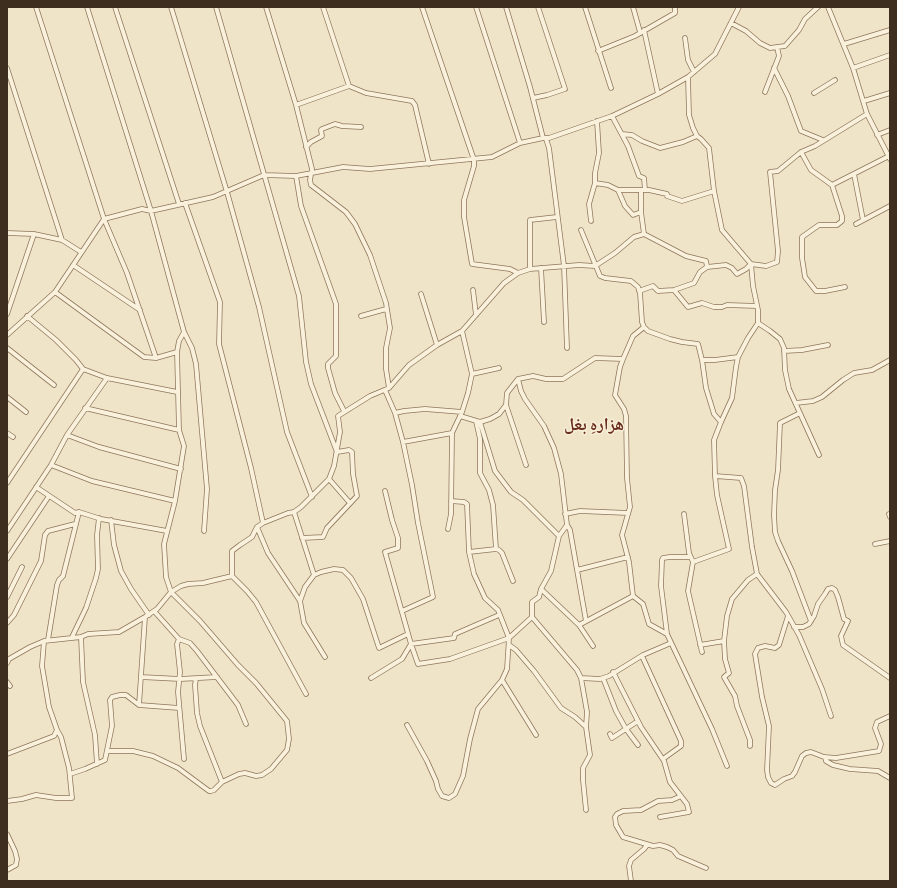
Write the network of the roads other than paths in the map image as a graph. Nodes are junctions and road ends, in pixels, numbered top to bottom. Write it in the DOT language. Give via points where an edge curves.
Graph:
graph roads {
  1 [pos="36,7"];
  2 [pos="87,7"];
  3 [pos="115,7"];
  4 [pos="171,7"];
  5 [pos="216,7"];
  6 [pos="266,7"];
  7 [pos="323,7"];
  8 [pos="422,7"];
  9 [pos="476,7"];
  10 [pos="506,7"];
  11 [pos="538,7"];
  12 [pos="585,7"];
  13 [pos="633,7"];
  14 [pos="675,7"];
  15 [pos="739,7"];
  16 [pos="818,7"];
  17 [pos="828,7"];
  18 [pos="731,23"];
  19 [pos="890,30"];
  20 [pos="642,31"];
  21 [pos="685,38"];
  22 [pos="844,44"];
  23 [pos="777,47"];
  24 [pos="598,51"];
  25 [pos="890,55"];
  26 [pos="7,68"];
  27 [pos="774,68"];
  28 [pos="853,68"];
  29 [pos="694,72"];
  30 [pos="688,77"];
  31 [pos="835,80"];
  32 [pos="349,86"];
  33 [pos="611,88"];
  34 [pos="764,92"];
  35 [pos="814,93"];
  36 [pos="890,93"];
  37 [pos="658,94"];
  38 [pos="533,98"];
  39 [pos="864,101"];
  40 [pos="296,105"];
  41 [pos="867,114"];
  42 [pos="612,116"];
  43 [pos="597,121"];
  44 [pos="361,127"];
  45 [pos="890,130"];
  46 [pos="622,134"];
  47 [pos="877,135"];
  48 [pos="697,136"];
  49 [pos="544,138"];
  50 [pos="823,140"];
  51 [pos="520,143"];
  52 [pos="306,147"];
  53 [pos="801,152"];
  54 [pos="889,157"];
  55 [pos="474,160"];
  56 [pos="429,164"];
  57 [pos="311,174"];
  58 [pos="854,174"];
  59 [pos="264,175"];
  60 [pos="296,176"];
  61 [pos="595,183"];
  62 [pos="832,184"];
  63 [pos="618,190"];
  64 [pos="643,190"];
  65 [pos="714,191"];
  66 [pos="227,192"];
  67 [pos="186,202"];
  68 [pos="179,204"];
  69 [pos="890,206"];
  70 [pos="151,211"];
  71 [pos="641,212"];
  72 [pos="558,217"];
  73 [pos="104,219"];
  74 [pos="863,220"];
  75 [pos="591,221"];
  76 [pos="856,224"];
  77 [pos="581,230"];
  78 [pos="8,231"];
  79 [pos="34,234"];
  80 [pos="644,234"];
  81 [pos="62,240"];
  82 [pos="81,252"];
  83 [pos="73,264"];
  84 [pos="751,264"];
  85 [pos="564,266"];
  86 [pos="595,266"];
  87 [pos="707,267"];
  88 [pos="530,268"];
  89 [pos="541,268"];
  90 [pos="518,272"];
  91 [pos="845,287"];
  92 [pos="473,290"];
  93 [pos="674,290"];
  94 [pos="639,291"];
  95 [pos="55,292"];
  96 [pos="421,294"];
  97 [pos="757,306"];
  98 [pos="386,309"];
  99 [pos="140,311"];
  100 [pos="7,314"];
  101 [pos="476,315"];
  102 [pos="27,316"];
  103 [pos="361,316"];
  104 [pos="544,322"];
  105 [pos="758,323"];
  106 [pos="644,327"];
  107 [pos="462,331"];
  108 [pos="184,332"];
  109 [pos="7,335"];
  110 [pos="828,345"];
  111 [pos="437,346"];
  112 [pos="7,348"];
  113 [pos="567,348"];
  114 [pos="784,351"];
  115 [pos="177,352"];
  116 [pos="738,357"];
  117 [pos="156,358"];
  118 [pos="623,359"];
  119 [pos="702,360"];
  120 [pos="890,360"];
  121 [pos="499,368"];
  122 [pos="83,370"];
  123 [pos="472,374"];
  124 [pos="107,378"];
  125 [pos="518,379"];
  126 [pos="54,385"];
  127 [pos="387,389"];
  128 [pos="178,392"];
  129 [pos="7,396"];
  130 [pos="796,403"];
  131 [pos="506,405"];
  132 [pos="85,408"];
  133 [pos="344,411"];
  134 [pos="26,412"];
  135 [pos="395,413"];
  136 [pos="800,413"];
  137 [pos="461,414"];
  138 [pos="478,422"];
  139 [pos="721,422"];
  140 [pos="179,430"];
  141 [pos="7,433"];
  142 [pos="452,433"];
  143 [pos="67,435"];
  144 [pos="13,437"];
  145 [pos="403,442"];
  146 [pos="337,452"];
  147 [pos="819,456"];
  148 [pos="51,465"];
  149 [pos="526,465"];
  150 [pos="181,469"];
  151 [pos="715,476"];
  152 [pos="329,479"];
  153 [pos="7,483"];
  154 [pos="36,487"];
  155 [pos="385,491"];
  156 [pos="49,496"];
  157 [pos="312,497"];
  158 [pos="175,501"];
  159 [pos="452,501"];
  160 [pos="350,503"];
  161 [pos="78,512"];
  162 [pos="294,512"];
  163 [pos="628,513"];
  164 [pos="566,514"];
  165 [pos="684,514"];
  166 [pos="99,518"];
  167 [pos="112,520"];
  168 [pos="263,523"];
  169 [pos="76,524"];
  170 [pos="567,525"];
  171 [pos="257,527"];
  172 [pos="448,529"];
  173 [pos="7,531"];
  174 [pos="167,531"];
  175 [pos="204,531"];
  176 [pos="559,536"];
  177 [pos="302,538"];
  178 [pos="890,541"];
  179 [pos="875,544"];
  180 [pos="496,548"];
  181 [pos="469,552"];
  182 [pos="628,557"];
  183 [pos="690,557"];
  184 [pos="7,559"];
  185 [pos="693,562"];
  186 [pos="22,567"];
  187 [pos="577,570"];
  188 [pos="757,574"];
  189 [pos="314,575"];
  190 [pos="232,576"];
  191 [pos="513,581"];
  192 [pos="541,589"];
  193 [pos="171,592"];
  194 [pos="633,596"];
  195 [pos="7,597"];
  196 [pos="300,601"];
  197 [pos="154,611"];
  198 [pos="402,611"];
  199 [pos="500,615"];
  200 [pos="147,616"];
  201 [pos="788,616"];
  202 [pos="532,617"];
  203 [pos="586,621"];
  204 [pos="811,621"];
  205 [pos="7,623"];
  206 [pos="579,625"];
  207 [pos="794,627"];
  208 [pos="408,634"];
  209 [pos="667,634"];
  210 [pos="72,637"];
  211 [pos="81,637"];
  212 [pos="509,638"];
  213 [pos="180,639"];
  214 [pos="46,641"];
  215 [pos="724,641"];
  216 [pos="671,643"];
  217 [pos="411,644"];
  218 [pos="509,645"];
  219 [pos="700,645"];
  220 [pos="593,646"];
  221 [pos="702,652"];
  222 [pos="642,656"];
  223 [pos="325,657"];
  224 [pos="7,663"];
  225 [pos="614,672"];
  226 [pos="141,677"];
  227 [pos="217,677"];
  228 [pos="371,678"];
  229 [pos="581,678"];
  230 [pos="603,678"];
  231 [pos="890,678"];
  232 [pos="180,679"];
  233 [pos="196,679"];
  234 [pos="502,680"];
  235 [pos="7,682"];
  236 [pos="10,686"];
  237 [pos="306,694"];
  238 [pos="139,705"];
  239 [pos="179,708"];
  240 [pos="831,716"];
  241 [pos="890,716"];
  242 [pos="638,721"];
  243 [pos="246,724"];
  244 [pos="407,725"];
  245 [pos="586,727"];
  246 [pos="626,729"];
  247 [pos="57,730"];
  248 [pos="610,734"];
  249 [pos="536,735"];
  250 [pos="638,745"];
  251 [pos="750,746"];
  252 [pos="108,751"];
  253 [pos="7,754"];
  254 [pos="825,757"];
  255 [pos="663,759"];
  256 [pos="184,760"];
  257 [pos="97,764"];
  258 [pos="727,766"];
  259 [pos="70,774"];
  260 [pos="890,778"];
  261 [pos="222,782"];
  262 [pos="681,796"];
  263 [pos="7,801"];
  264 [pos="586,810"];
  265 [pos="660,817"];
  266 [pos="7,834"];
  267 [pos="647,844"];
  268 [pos="706,868"];
  269 [pos="7,870"];
  270 [pos="632,881"];
  1 -- 73 [label="street"];
  2 -- 70 [label="street"];
  3 -- 68 [label="street"];
  4 -- 66 [label="street"];
  5 -- 59 [label="street"];
  6 -- 40 [label="street"];
  7 -- 32 [label="street"];
  8 -- 55 [label="street"];
  9 -- 51 [label="street"];
  10 -- 38 [label="street"];
  11 -- 38 [label="street" via="565,89"];
  12 -- 24 [label="street"];
  13 -- 20 [label="street"];
  14 -- 20 [label="street" via="675,13"];
  15 -- 18 [label="street"];
  16 -- 23 [label="street" via="785,46"];
  17 -- 22 [label="street"];
  18 -- 23 [label="street" via="760,43 770,48"];
  18 -- 29 [label="street" via="715,54"];
  19 -- 22 [label="street"];
  20 -- 24 [label="street"];
  20 -- 37 [label="street"];
  21 -- 29 [label="street" via="688,60"];
  22 -- 28 [label="street"];
  23 -- 27 [label="street" via="779,56"];
  24 -- 33 [label="street"];
  25 -- 28 [label="street"];
  26 -- 81 [label="street"];
  27 -- 34 [label="street"];
  27 -- 50 [label="street" via="788,96 801,132"];
  28 -- 39 [label="street"];
  29 -- 30 [label="street"];
  30 -- 37 [label="street"];
  30 -- 48 [label="street" via="689,115"];
  31 -- 35 [label="street"];
  32 -- 40 [label="street"];
  32 -- 56 [label="street" via="366,93 412,101"];
  36 -- 39 [label="street"];
  37 -- 42 [label="street"];
  38 -- 49 [label="street"];
  39 -- 41 [label="street"];
  40 -- 52 [label="street"];
  41 -- 47 [label="street"];
  41 -- 50 [label="street"];
  42 -- 43 [label="street"];
  42 -- 46 [label="street"];
  43 -- 49 [label="street"];
  43 -- 61 [label="street" via="599,152"];
  44 -- 52 [label="street" via="335,124 322,128 322,136"];
  45 -- 47 [label="street"];
  46 -- 48 [label="street" via="632,135 660,148"];
  46 -- 64 [label="street" via="639,176 644,178"];
  47 -- 54 [label="street"];
  48 -- 65 [label="street" via="709,148"];
  49 -- 51 [label="street"];
  49 -- 72 [label="street" via="549,148"];
  50 -- 53 [label="street"];
  51 -- 55 [label="street" via="492,157"];
  52 -- 57 [label="street"];
  53 -- 62 [label="street" via="812,170"];
  53 -- 84 [label="street" via="778,171 770,172 777,262 766,266"];
  54 -- 58 [label="street"];
  55 -- 56 [label="street"];
  55 -- 90 [label="street" via="464,200 464,217 472,264 510,268"];
  56 -- 57 [label="street" via="370,169 343,167"];
  57 -- 60 [label="street"];
  57 -- 98 [label="street" via="311,185 346,212 355,224 370,255"];
  58 -- 62 [label="street"];
  58 -- 74 [label="street"];
  59 -- 60 [label="street"];
  59 -- 66 [label="street"];
  59 -- 146 [label="street" via="299,296 307,369"];
  60 -- 133 [label="street" via="301,206 336,304 336,356 328,364 328,368 335,393"];
  61 -- 63 [label="street"];
  61 -- 75 [label="street" via="589,204"];
  62 -- 91 [label="street" via="842,221 837,226 819,225 802,237 802,258 805,277 816,291"];
  63 -- 64 [label="street"];
  63 -- 71 [label="street" via="625,206 633,215"];
  64 -- 65 [label="street" via="666,194 682,201"];
  64 -- 71 [label="street"];
  65 -- 84 [label="street" via="722,230"];
  66 -- 67 [label="street"];
  66 -- 157 [label="street" via="259,307 287,432"];
  67 -- 68 [label="street"];
  67 -- 168 [label="street" via="220,302 220,344"];
  68 -- 70 [label="street"];
  69 -- 74 [label="street"];
  70 -- 73 [label="street" via="142,209"];
  70 -- 108 [label="street"];
  71 -- 80 [label="street"];
  72 -- 85 [label="street"];
  72 -- 88 [label="street" via="530,220"];
  73 -- 82 [label="street"];
  73 -- 99 [label="street"];
  74 -- 76 [label="street"];
  77 -- 86 [label="street"];
  78 -- 79 [label="street"];
  79 -- 81 [label="street"];
  79 -- 100 [label="street"];
  80 -- 86 [label="street" via="634,237"];
  80 -- 87 [label="street" via="686,256 706,260"];
  81 -- 82 [label="street"];
  82 -- 83 [label="street"];
  83 -- 95 [label="street"];
  83 -- 99 [label="street"];
  84 -- 87 [label="street" via="737,274 726,265"];
  84 -- 97 [label="street"];
  85 -- 86 [label="street"];
  85 -- 89 [label="street"];
  85 -- 113 [label="street"];
  86 -- 94 [label="street" via="600,276 631,281"];
  87 -- 93 [label="street" via="700,272 694,283"];
  88 -- 89 [label="street"];
  88 -- 90 [label="street"];
  89 -- 104 [label="street"];
  90 -- 101 [label="street" via="504,283"];
  92 -- 101 [label="street"];
  93 -- 94 [label="street" via="658,291 653,286"];
  93 -- 97 [label="street" via="688,307 702,303 714,307"];
  94 -- 106 [label="street"];
  95 -- 102 [label="street"];
  95 -- 117 [label="street" via="144,357"];
  96 -- 111 [label="street"];
  97 -- 105 [label="street"];
  98 -- 103 [label="street"];
  98 -- 127 [label="street" via="390,328 386,348"];
  99 -- 117 [label="street"];
  101 -- 107 [label="street"];
  102 -- 109 [label="street"];
  102 -- 122 [label="street" via="56,340"];
  105 -- 114 [label="street" via="780,339"];
  105 -- 116 [label="street"];
  106 -- 118 [label="street" via="633,336"];
  106 -- 119 [label="street" via="670,339 698,344"];
  107 -- 111 [label="street"];
  107 -- 123 [label="street"];
  108 -- 115 [label="street" via="178,341"];
  108 -- 175 [label="street" via="196,364 207,489"];
  110 -- 114 [label="street"];
  111 -- 127 [label="street" via="409,365"];
  112 -- 126 [label="street"];
  114 -- 130 [label="street" via="789,389"];
  115 -- 117 [label="street"];
  115 -- 128 [label="street"];
  116 -- 119 [label="street"];
  116 -- 139 [label="street" via="732,398"];
  118 -- 125 [label="street" via="596,358 562,379 533,376"];
  118 -- 163 [label="street" via="615,396 626,416 630,507"];
  119 -- 139 [label="street" via="706,388 714,414"];
  120 -- 130 [label="street" via="872,370 854,373 822,397"];
  121 -- 123 [label="street"];
  122 -- 124 [label="street"];
  122 -- 153 [label="street"];
  123 -- 137 [label="street"];
  124 -- 128 [label="street"];
  124 -- 132 [label="street"];
  125 -- 131 [label="street" via="507,393"];
  125 -- 164 [label="street" via="525,400 544,426 554,448 561,474"];
  127 -- 133 [label="street"];
  127 -- 135 [label="street"];
  128 -- 140 [label="street"];
  129 -- 134 [label="street"];
  130 -- 136 [label="street"];
  131 -- 138 [label="street" via="499,414"];
  131 -- 149 [label="street"];
  132 -- 140 [label="street"];
  132 -- 143 [label="street"];
  133 -- 146 [label="street" via="338,416 340,432"];
  135 -- 137 [label="street" via="426,409"];
  135 -- 145 [label="street"];
  136 -- 147 [label="street"];
  136 -- 204 [label="street" via="780,423 774,515 778,541"];
  137 -- 138 [label="street"];
  137 -- 142 [label="street"];
  138 -- 176 [label="street" via="495,471 511,492 523,500"];
  138 -- 180 [label="street" via="480,473 493,505"];
  139 -- 151 [label="street" via="714,440"];
  140 -- 150 [label="street" via="184,446"];
  141 -- 144 [label="street"];
  142 -- 145 [label="street"];
  142 -- 159 [label="street"];
  143 -- 148 [label="street"];
  143 -- 150 [label="street" via="99,447"];
  145 -- 198 [label="street" via="433,597"];
  146 -- 152 [label="street"];
  146 -- 160 [label="street" via="352,452 358,496"];
  148 -- 154 [label="street"];
  148 -- 158 [label="street" via="92,481"];
  150 -- 158 [label="street"];
  151 -- 185 [label="street" via="729,549"];
  151 -- 188 [label="street" via="741,478"];
  152 -- 157 [label="street"];
  152 -- 160 [label="street"];
  154 -- 156 [label="street"];
  154 -- 173 [label="street"];
  155 -- 198 [label="street" via="398,538 398,548 385,552"];
  156 -- 161 [label="street" via="75,513"];
  156 -- 184 [label="street"];
  157 -- 162 [label="street"];
  158 -- 174 [label="street"];
  159 -- 172 [label="street"];
  159 -- 181 [label="street" via="467,504"];
  160 -- 177 [label="street" via="327,528 323,537"];
  161 -- 166 [label="street"];
  161 -- 169 [label="street"];
  162 -- 168 [label="street"];
  162 -- 177 [label="street"];
  163 -- 164 [label="street" via="580,511"];
  163 -- 182 [label="street" via="622,535"];
  164 -- 170 [label="street"];
  165 -- 183 [label="street"];
  166 -- 167 [label="street"];
  166 -- 210 [label="street" via="96,578 86,608"];
  167 -- 174 [label="street"];
  167 -- 200 [label="street" via="114,545 121,571"];
  168 -- 171 [label="street"];
  169 -- 205 [label="street" via="48,531 45,535 41,561 14,615"];
  169 -- 214 [label="street" via="63,576 58,580"];
  170 -- 176 [label="street"];
  170 -- 187 [label="street"];
  171 -- 190 [label="street" via="252,537 232,551"];
  171 -- 196 [label="street" via="268,553"];
  174 -- 193 [label="street" via="164,558"];
  176 -- 192 [label="street" via="551,571"];
  177 -- 189 [label="street"];
  178 -- 179 [label="street"];
  180 -- 181 [label="street"];
  180 -- 191 [label="street" via="502,553"];
  181 -- 199 [label="street" via="474,574 485,598"];
  182 -- 187 [label="street"];
  182 -- 194 [label="street"];
  183 -- 185 [label="street"];
  183 -- 209 [label="street" via="670,557 662,560 661,586"];
  185 -- 219 [label="street" via="688,591"];
  186 -- 195 [label="street"];
  187 -- 203 [label="street"];
  188 -- 201 [label="street"];
  188 -- 215 [label="street" via="748,580 732,599"];
  189 -- 196 [label="street" via="305,587"];
  189 -- 208 [label="street" via="334,569 343,570 351,578 362,599 379,648"];
  190 -- 193 [label="street" via="188,584"];
  190 -- 237 [label="street" via="256,602"];
  192 -- 202 [label="street" via="539,596 532,602"];
  192 -- 206 [label="street"];
  193 -- 197 [label="street"];
  193 -- 261 [label="street" via="256,682 287,721 287,750 272,769 259,776 245,773"];
  194 -- 203 [label="street"];
  194 -- 209 [label="street" via="643,604 649,624"];
  196 -- 223 [label="street" via="304,623"];
  197 -- 200 [label="street"];
  197 -- 213 [label="street"];
  198 -- 208 [label="street"];
  199 -- 212 [label="street"];
  199 -- 217 [label="street" via="455,634 454,638"];
  200 -- 211 [label="street" via="119,632 88,634"];
  200 -- 226 [label="street"];
  201 -- 207 [label="street"];
  201 -- 254 [label="street" via="779,645 775,648 758,648 755,654 769,726 768,777 775,785 796,772 802,756 811,752"];
  202 -- 212 [label="street"];
  202 -- 229 [label="street"];
  203 -- 206 [label="street"];
  204 -- 207 [label="street" via="803,627"];
  204 -- 231 [label="street" via="828,589 835,590 844,619 848,621 841,636 843,645"];
  206 -- 220 [label="street"];
  207 -- 240 [label="street" via="822,689"];
  208 -- 217 [label="street"];
  209 -- 216 [label="street"];
  210 -- 211 [label="street"];
  210 -- 214 [label="street"];
  211 -- 257 [label="street" via="84,682 95,735"];
  212 -- 217 [label="street" via="450,660 418,664"];
  212 -- 218 [label="street"];
  213 -- 227 [label="street" via="190,643"];
  213 -- 232 [label="street" via="177,644"];
  214 -- 224 [label="street" via="9,659"];
  214 -- 247 [label="street" via="42,666 49,707"];
  215 -- 219 [label="street"];
  215 -- 251 [label="street" via="729,673 724,677 735,696"];
  216 -- 222 [label="street"];
  216 -- 258 [label="street"];
  217 -- 228 [label="street" via="402,660"];
  218 -- 234 [label="street" via="507,669"];
  218 -- 245 [label="street" via="534,671 561,708"];
  219 -- 221 [label="street"];
  222 -- 225 [label="street"];
  222 -- 255 [label="street" via="681,741 680,746"];
  225 -- 230 [label="street"];
  225 -- 242 [label="street"];
  226 -- 232 [label="street"];
  226 -- 238 [label="street"];
  227 -- 233 [label="street"];
  227 -- 243 [label="street" via="238,705"];
  229 -- 230 [label="street"];
  229 -- 245 [label="street" via="587,712"];
  230 -- 246 [label="street"];
  232 -- 233 [label="street"];
  232 -- 239 [label="street"];
  233 -- 261 [label="street" via="200,726"];
  234 -- 244 [label="street" via="478,709 463,776 455,794 448,798 442,796 438,789 427,761"];
  234 -- 249 [label="street"];
  235 -- 236 [label="street"];
  238 -- 239 [label="street"];
  238 -- 252 [label="street" via="126,695 112,697 112,726"];
  239 -- 256 [label="street"];
  241 -- 254 [label="street" via="877,722 874,728 881,744 879,751 836,758"];
  242 -- 246 [label="street"];
  242 -- 255 [label="street"];
  245 -- 264 [label="street" via="590,755 583,768"];
  246 -- 248 [label="street" via="612,738"];
  246 -- 250 [label="street"];
  247 -- 253 [label="street" via="54,736"];
  247 -- 259 [label="street"];
  252 -- 257 [label="street" via="105,760"];
  252 -- 261 [label="street" via="133,751 154,756 178,768 209,791 214,790"];
  254 -- 260 [label="street" via="826,761 833,765 878,771"];
  255 -- 262 [label="street" via="670,782"];
  257 -- 259 [label="street"];
  259 -- 263 [label="street" via="72,798 36,795"];
  262 -- 265 [label="street" via="688,804 689,812"];
  262 -- 267 [label="street" via="672,800 658,800 641,810 617,814 616,825 623,837"];
  266 -- 269 [label="street" via="16,860 16,865"];
  267 -- 268 [label="street" via="667,847 678,856"];
  267 -- 270 [label="street" via="631,860 629,866"];
}
